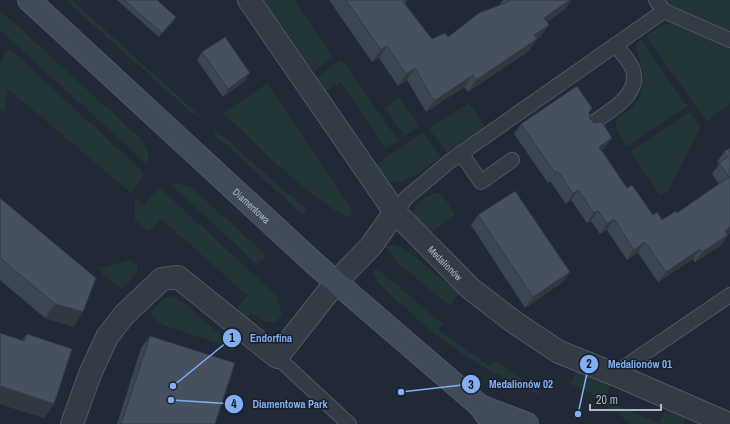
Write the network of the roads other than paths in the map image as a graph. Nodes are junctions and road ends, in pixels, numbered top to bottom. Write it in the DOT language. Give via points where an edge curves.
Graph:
graph roads {
  1 [pos="29,0"];
  2 [pos="249,0"];
  3 [pos="660,6"];
  4 [pos="730,40"];
  5 [pos="615,45"];
  6 [pos="590,125"];
  7 [pos="461,153"];
  8 [pos="512,160"];
  9 [pos="395,212"];
  10 [pos="336,282"];
  11 [pos="730,294"];
  12 [pos="277,357"];
  13 [pos="614,374"];
  14 [pos="480,406"];
  15 [pos="72,424"];
  16 [pos="349,424"];
  17 [pos="493,424"];
  18 [pos="526,424"];
  19 [pos="729,424"];
  1 -- 10 [label="street, Diamentowa"];
  2 -- 9 [label="street, Medalionów"];
  3 -- 4 [label="lane"];
  3 -- 5 [label="lane"];
  5 -- 6 [label="lane" via="633,69 634,84 621,103"];
  5 -- 7 [label="lane"];
  7 -- 8 [label="lane" via="481,182"];
  7 -- 9 [label="lane" via="406,198"];
  9 -- 10 [label="street" via="371,246"];
  9 -- 13 [label="street, Medalionów" via="472,289 514,322 559,352"];
  10 -- 12 [label="street"];
  10 -- 14 [label="street, Diamentowa"];
  11 -- 13 [label="lane"];
  12 -- 15 [label="street" via="178,277 162,279 124,315 107,337"];
  12 -- 16 [label="lane"];
  13 -- 19 [label="street, Medalionów"];
  14 -- 17 [label="street, Diamentowa"];
  14 -- 18 [label="street, Diamentowa"];
}
